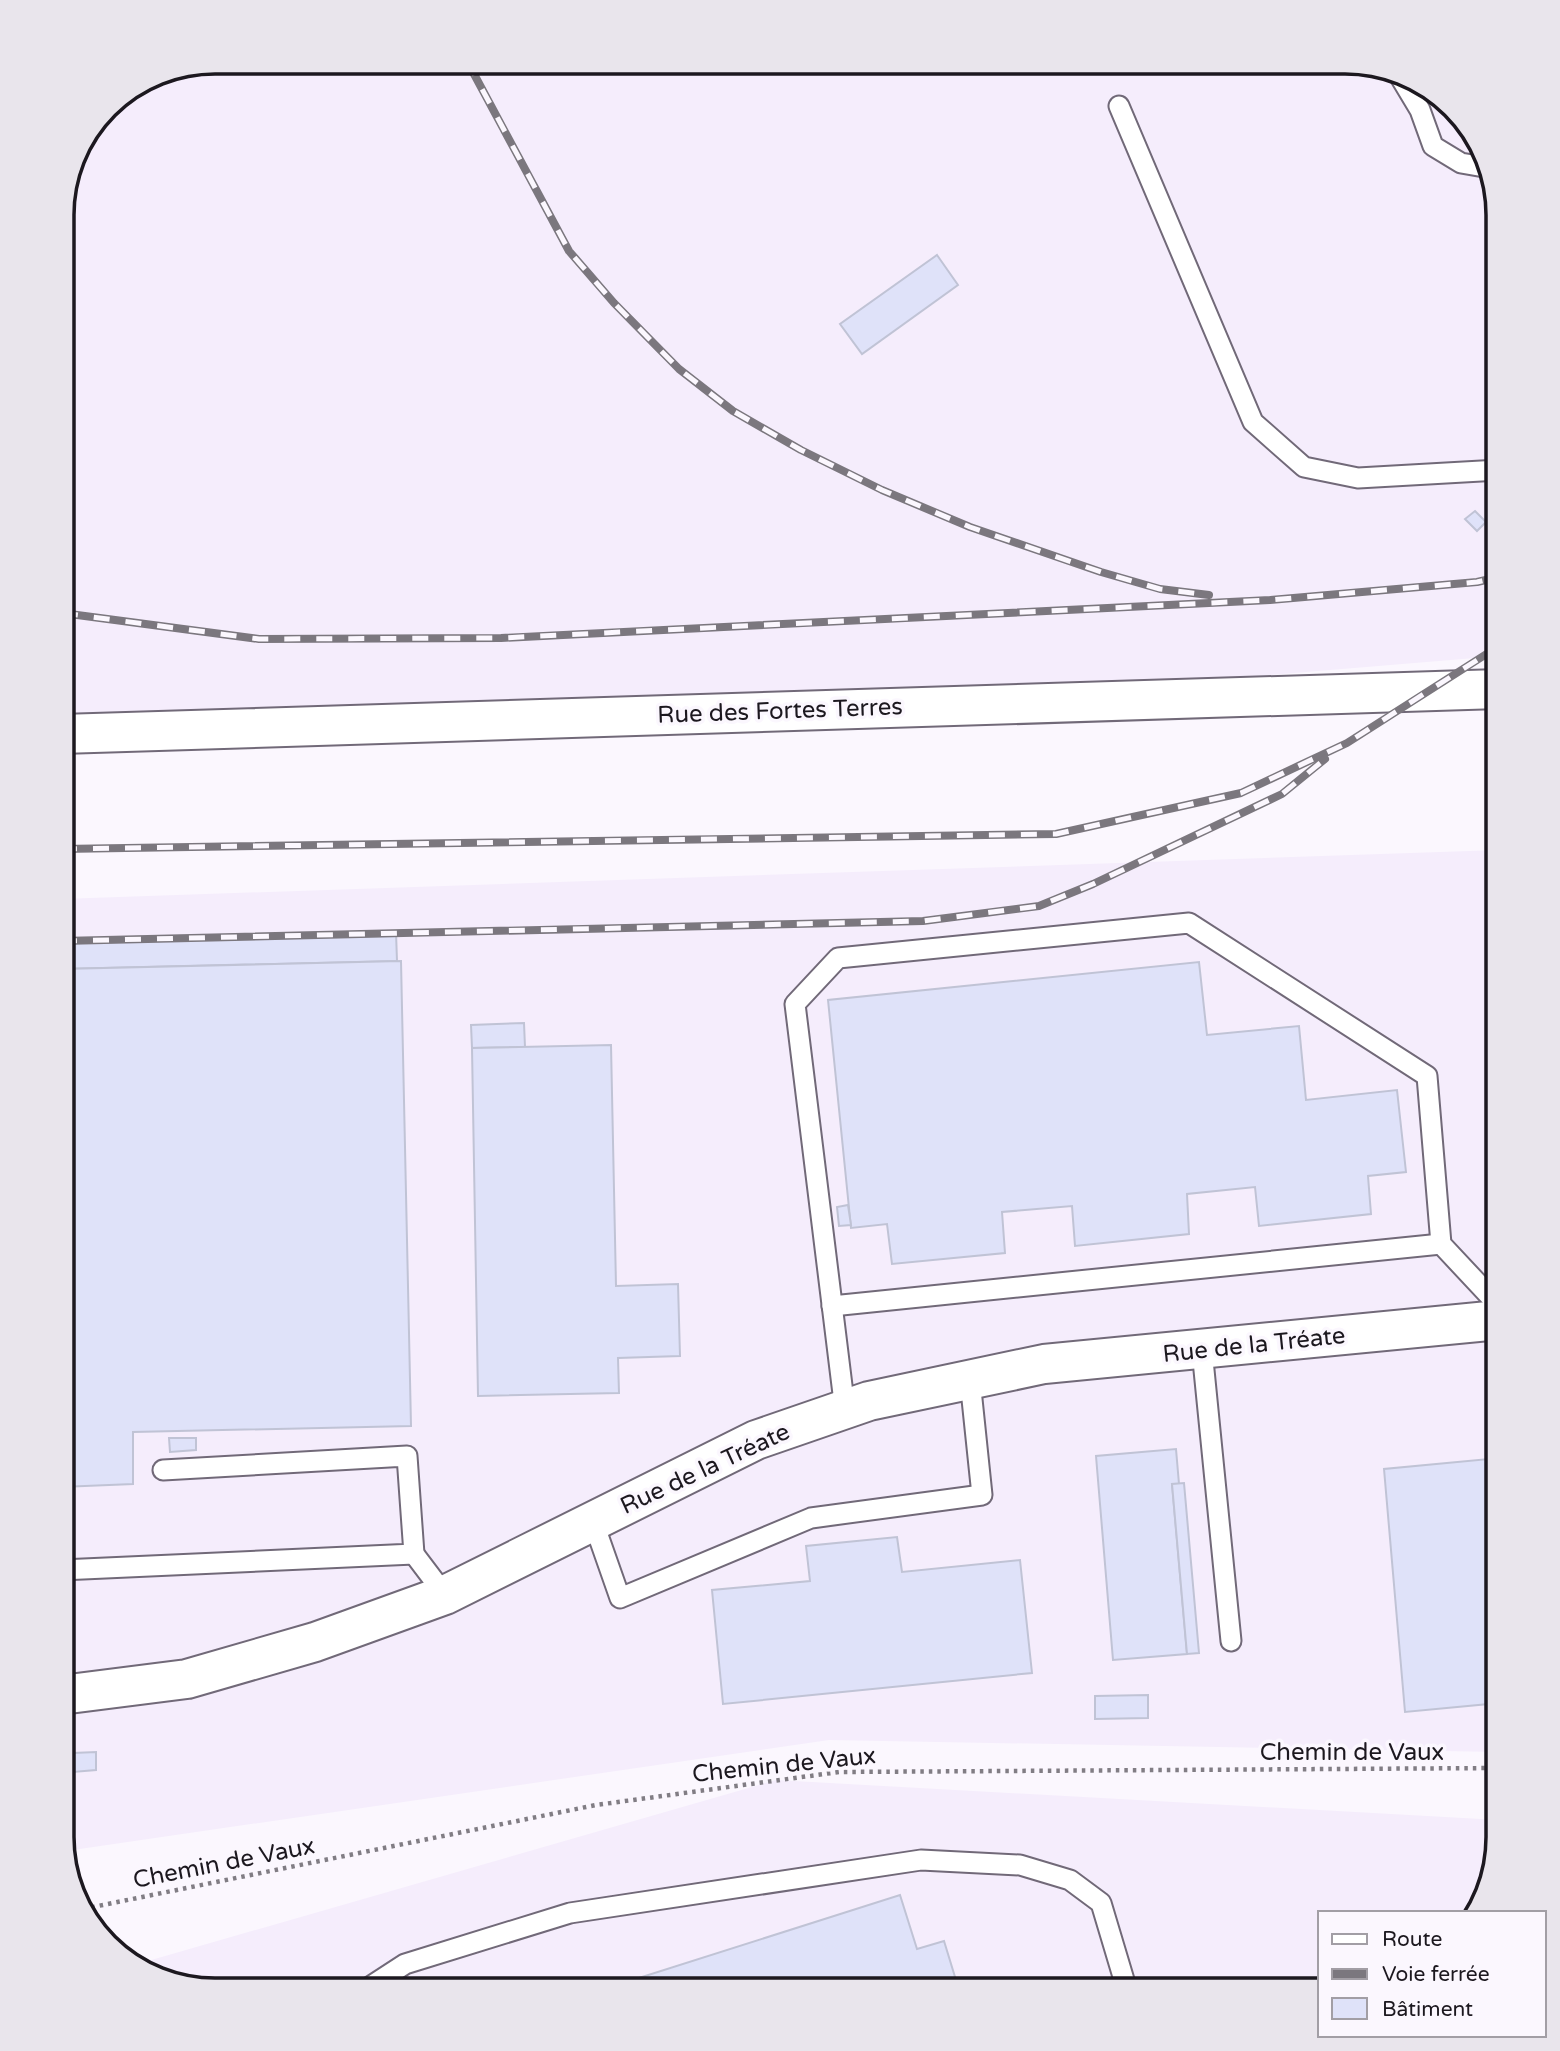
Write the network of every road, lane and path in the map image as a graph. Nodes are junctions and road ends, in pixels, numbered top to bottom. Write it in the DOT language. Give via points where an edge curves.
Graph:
graph roads {
  1 [pos="1406,87"];
  2 [pos="1119,106"];
  3 [pos="1478,166"];
  4 [pos="1486,471"];
  5 [pos="1486,689"];
  6 [pos="74,734"];
  7 [pos="1441,1244"];
  8 [pos="1486,1293"];
  9 [pos="832,1306"];
  10 [pos="1486,1321"];
  11 [pos="1202,1350"];
  12 [pos="970,1380"];
  13 [pos="845,1410"];
  14 [pos="163,1470"];
  15 [pos="593,1521"];
  16 [pos="414,1554"];
  17 [pos="73,1569"];
  18 [pos="444,1595"];
  19 [pos="1231,1641"];
  20 [pos="73,1693"];
  21 [pos="1486,1768"];
  22 [pos="92,1907"];
  23 [pos="383,1978"];
  24 [pos="1123,1978"];
  1 -- 3 [label="lane" via="1433,146 1461,163"];
  2 -- 4 [label="lane" via="1253,422 1304,467 1358,478"];
  5 -- 6 [label="street, Rue des Fortes Terres"];
  7 -- 8 [label="lane"];
  7 -- 9 [label="lane"];
  7 -- 9 [label="lane" via="1427,1076 1189,923 838,958 795,1004"];
  9 -- 13 [label="lane"];
  10 -- 11 [label="street, Rue de la Tréate"];
  11 -- 12 [label="street, Rue de la Tréate" via="1044,1364"];
  11 -- 19 [label="lane"];
  12 -- 13 [label="street, Rue de la Tréate"];
  12 -- 15 [label="lane" via="982,1494 811,1518 620,1598"];
  13 -- 15 [label="street, Rue de la Tréate" via="756,1440"];
  14 -- 16 [label="lane" via="407,1456"];
  15 -- 18 [label="street, Rue de la Tréate"];
  16 -- 17 [label="lane"];
  16 -- 18 [label="lane"];
  18 -- 20 [label="street, Rue de la Tréate" via="315,1642 187,1679"];
  21 -- 22 [label="path, Chemin de Vaux" via="839,1772 596,1805"];
  23 -- 24 [label="lane" via="405,1964 569,1913 920,1860 1020,1865 1070,1880 1101,1903"];
}
